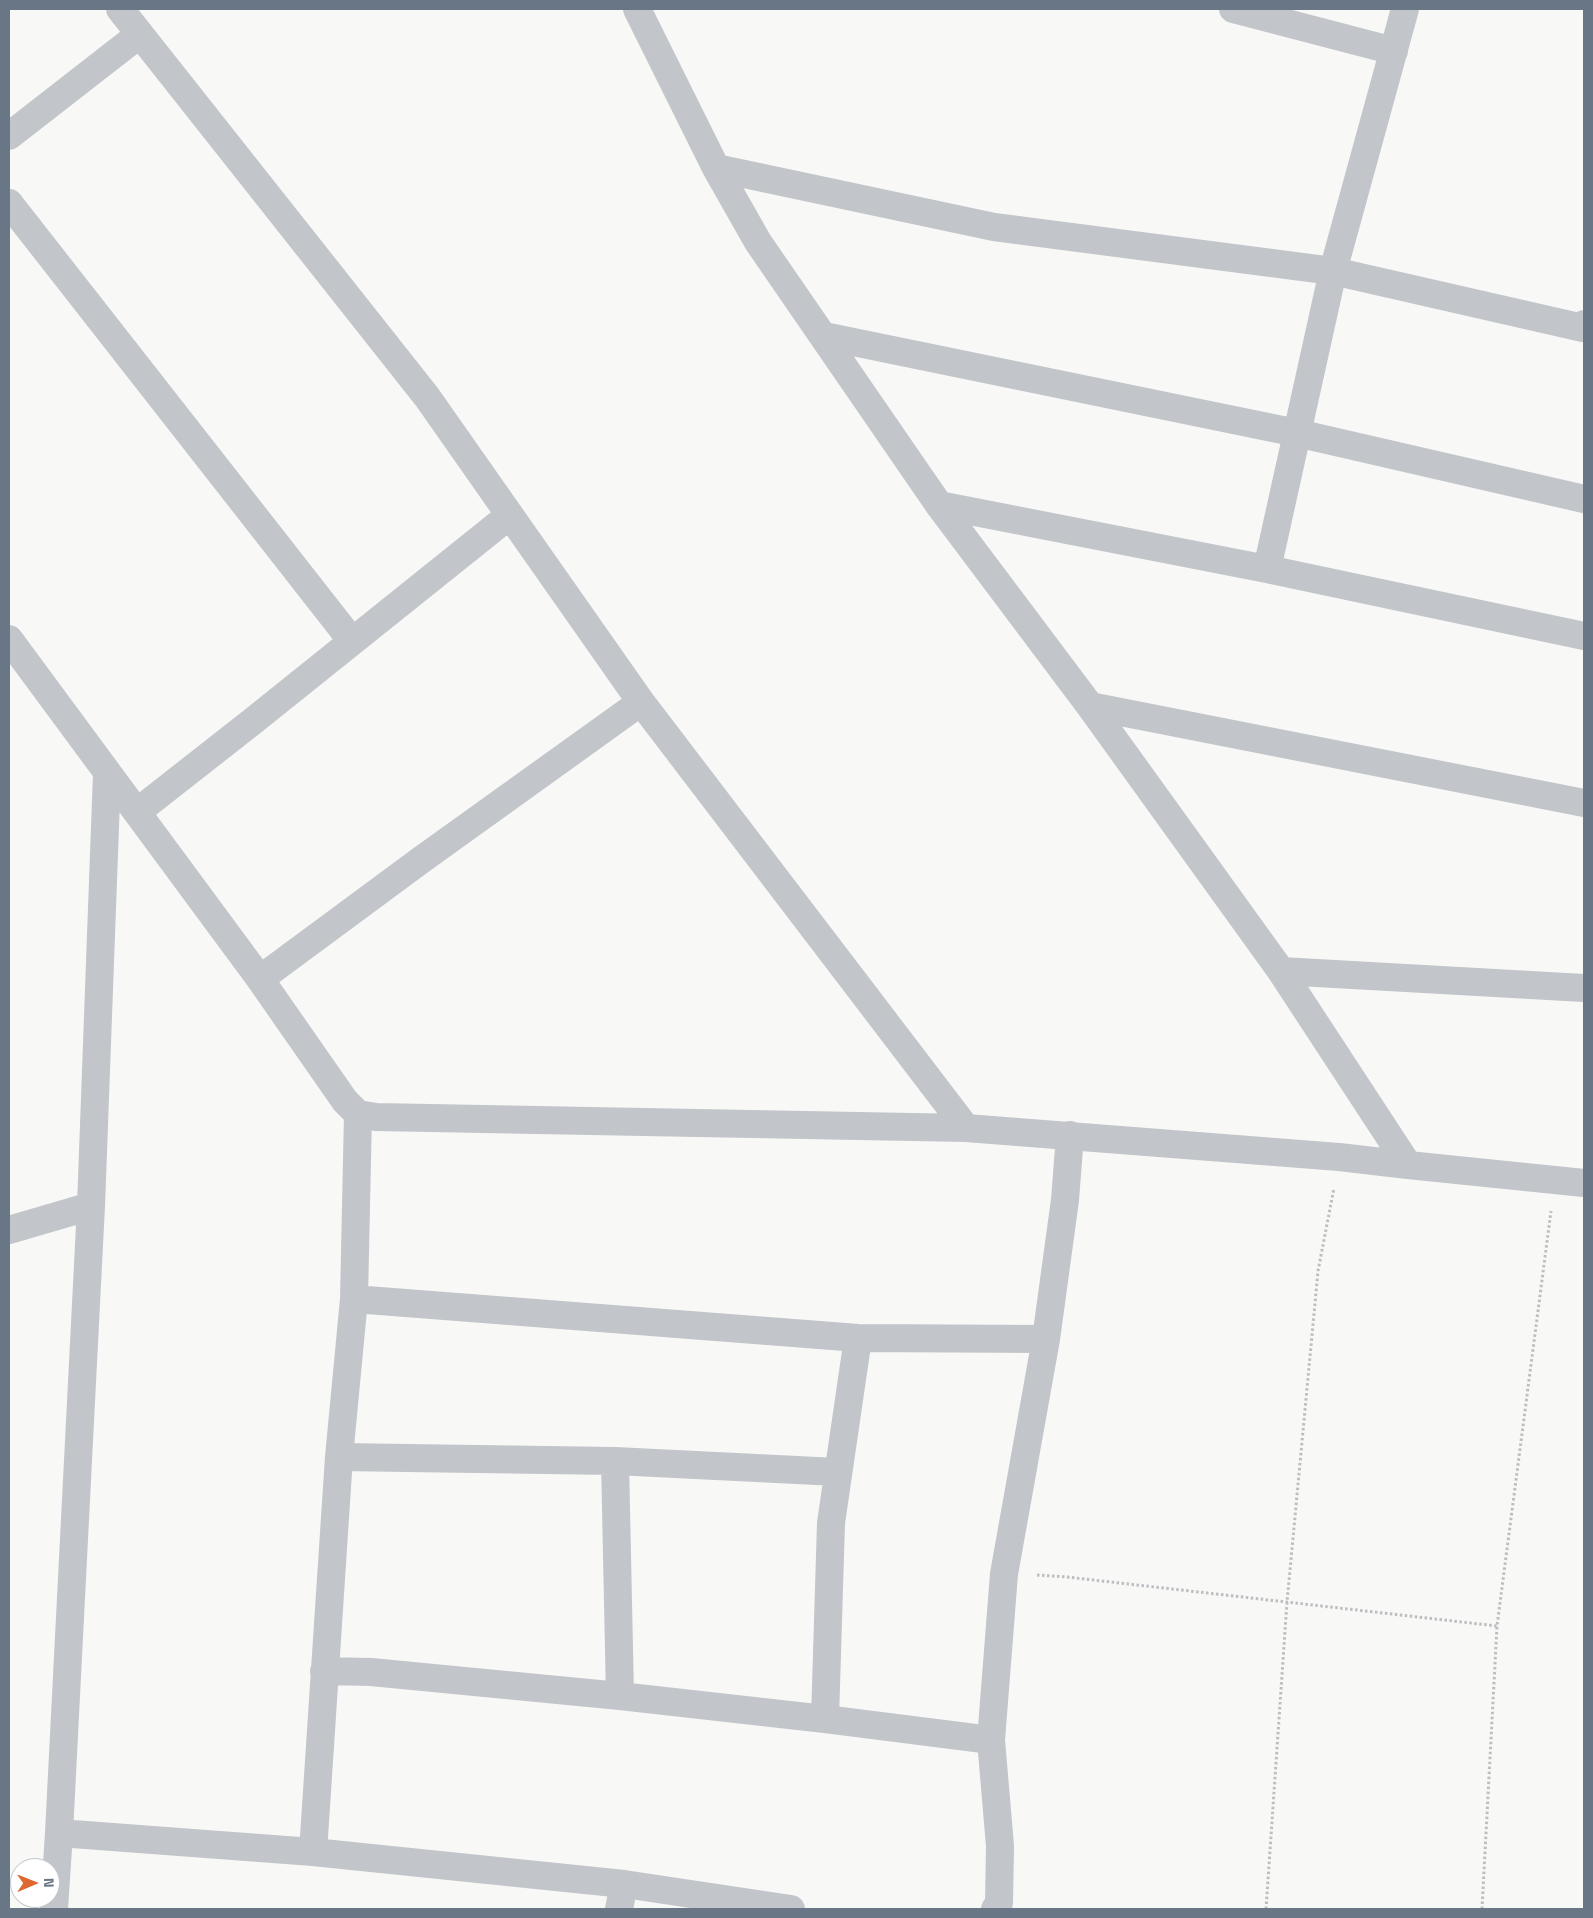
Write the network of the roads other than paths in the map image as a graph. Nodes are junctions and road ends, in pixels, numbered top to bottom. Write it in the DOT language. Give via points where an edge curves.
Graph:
graph roads {
  1 [pos="120,9"];
  2 [pos="638,9"];
  3 [pos="1233,9"];
  4 [pos="1405,9"];
  5 [pos="140,34"];
  6 [pos="1394,51"];
  7 [pos="9,136"];
  8 [pos="716,168"];
  9 [pos="9,203"];
  10 [pos="1332,271"];
  11 [pos="1584,327"];
  12 [pos="824,336"];
  13 [pos="1297,433"];
  14 [pos="1584,499"];
  15 [pos="939,505"];
  16 [pos="510,515"];
  17 [pos="1266,569"];
  18 [pos="1584,636"];
  19 [pos="9,639"];
  20 [pos="352,641"];
  21 [pos="641,702"];
  22 [pos="1090,706"];
  23 [pos="107,773"];
  24 [pos="1584,803"];
  25 [pos="137,812"];
  26 [pos="1281,972"];
  27 [pos="260,979"];
  28 [pos="1584,988"];
  29 [pos="358,1114"];
  30 [pos="966,1128"];
  31 [pos="1070,1135"];
  32 [pos="1408,1165"];
  33 [pos="1584,1183"];
  34 [pos="91,1206"];
  35 [pos="9,1230"];
  36 [pos="354,1299"];
  37 [pos="858,1338"];
  38 [pos="1046,1339"];
  39 [pos="339,1457"];
  40 [pos="615,1461"];
  41 [pos="837,1472"];
  42 [pos="324,1671"];
  43 [pos="620,1696"];
  44 [pos="825,1719"];
  45 [pos="991,1740"];
  46 [pos="59,1833"];
  47 [pos="313,1852"];
  48 [pos="621,1897"];
  49 [pos="54,1909"];
  50 [pos="791,1909"];
  51 [pos="996,1909"];
  1 -- 5 [label="street"];
  2 -- 8 [label="street"];
  3 -- 6 [label="street"];
  4 -- 6 [label="street"];
  5 -- 7 [label="street"];
  5 -- 16 [label="street" via="427,397"];
  6 -- 10 [label="street"];
  8 -- 10 [label="street" via="994,227"];
  8 -- 12 [label="street" via="758,242"];
  9 -- 20 [label="street"];
  10 -- 11 [label="street"];
  10 -- 13 [label="street"];
  12 -- 13 [label="street"];
  12 -- 15 [label="street"];
  13 -- 14 [label="street"];
  13 -- 17 [label="street"];
  15 -- 17 [label="street"];
  15 -- 22 [label="street"];
  16 -- 20 [label="street"];
  16 -- 21 [label="street"];
  17 -- 18 [label="street"];
  19 -- 23 [label="street"];
  20 -- 25 [label="street"];
  21 -- 27 [label="street"];
  21 -- 30 [label="street"];
  22 -- 24 [label="street"];
  22 -- 26 [label="street"];
  23 -- 25 [label="street"];
  23 -- 34 [label="street"];
  25 -- 27 [label="street"];
  26 -- 28 [label="street"];
  26 -- 32 [label="street"];
  27 -- 29 [label="street" via="345,1102"];
  29 -- 30 [label="street" via="376,1117"];
  29 -- 36 [label="street"];
  30 -- 31 [label="street"];
  31 -- 32 [label="street"];
  31 -- 38 [label="street" via="1065,1200"];
  32 -- 33 [label="street"];
  34 -- 35 [label="street"];
  34 -- 46 [label="street"];
  36 -- 37 [label="street"];
  36 -- 39 [label="street"];
  37 -- 38 [label="street"];
  37 -- 41 [label="street"];
  38 -- 45 [label="street" via="1004,1574"];
  39 -- 40 [label="street"];
  39 -- 42 [label="street"];
  40 -- 41 [label="street"];
  40 -- 43 [label="street"];
  41 -- 44 [label="street" via="831,1523"];
  42 -- 43 [label="street" via="371,1672"];
  42 -- 47 [label="street"];
  43 -- 44 [label="street"];
  44 -- 45 [label="street"];
  45 -- 51 [label="street" via="1000,1846 999,1903"];
  46 -- 47 [label="street"];
  46 -- 49 [label="street"];
  47 -- 48 [label="street"];
  48 -- 50 [label="street"];
}
